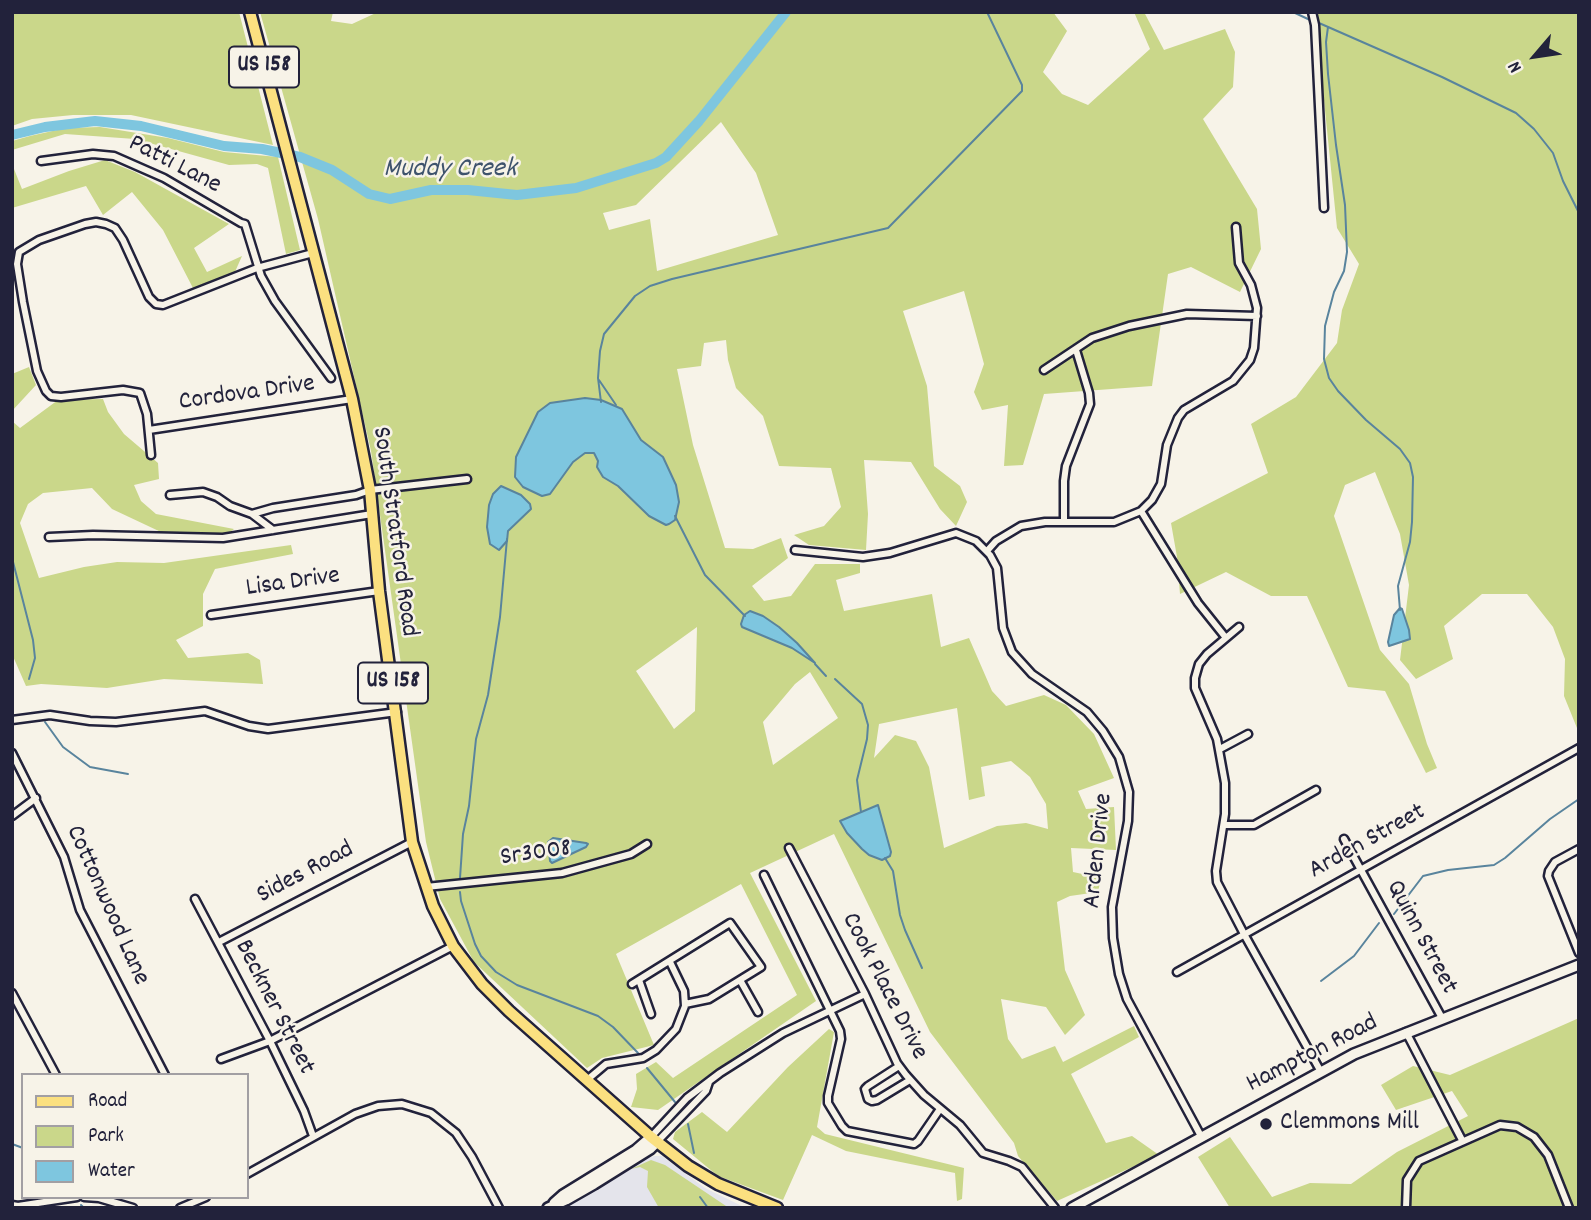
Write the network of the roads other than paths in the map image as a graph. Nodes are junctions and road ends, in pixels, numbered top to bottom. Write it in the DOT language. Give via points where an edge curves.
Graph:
graph roads {
  1 [pos="250,12"];
  2 [pos="1312,12"];
  3 [pos="41,161"];
  4 [pos="1324,208"];
  5 [pos="1236,227"];
  6 [pos="313,253"];
  7 [pos="257,268"];
  8 [pos="1257,316"];
  9 [pos="1076,350"];
  10 [pos="1044,370"];
  11 [pos="331,378"];
  12 [pos="352,399"];
  13 [pos="149,430"];
  14 [pos="151,455"];
  15 [pos="467,479"];
  16 [pos="370,490"];
  17 [pos="170,495"];
  18 [pos="1141,511"];
  19 [pos="252,514"];
  20 [pos="372,514"];
  21 [pos="1063,522"];
  22 [pos="273,530"];
  23 [pos="49,537"];
  24 [pos="795,550"];
  25 [pos="987,551"];
  26 [pos="379,591"];
  27 [pos="211,615"];
  28 [pos="1239,627"];
  29 [pos="1227,638"];
  30 [pos="397,712"];
  31 [pos="12,720"];
  32 [pos="1248,734"];
  33 [pos="1579,748"];
  34 [pos="1220,749"];
  35 [pos="12,752"];
  36 [pos="1316,790"];
  37 [pos="36,798"];
  38 [pos="12,816"];
  39 [pos="1224,825"];
  40 [pos="1344,839"];
  41 [pos="412,842"];
  42 [pos="648,844"];
  43 [pos="789,848"];
  44 [pos="1579,849"];
  45 [pos="1361,868"];
  46 [pos="764,875"];
  47 [pos="426,887"];
  48 [pos="195,899"];
  49 [pos="1244,934"];
  50 [pos="219,942"];
  51 [pos="453,946"];
  52 [pos="1579,953"];
  53 [pos="670,962"];
  54 [pos="1579,965"];
  55 [pos="1177,972"];
  56 [pos="740,980"];
  57 [pos="12,993"];
  58 [pos="865,994"];
  59 [pos="685,1004"];
  60 [pos="829,1011"];
  61 [pos="758,1012"];
  62 [pos="651,1014"];
  63 [pos="1442,1018"];
  64 [pos="1406,1032"];
  65 [pos="270,1041"];
  66 [pos="220,1059"];
  67 [pos="899,1066"];
  68 [pos="1321,1072"];
  69 [pos="54,1073"];
  70 [pos="164,1073"];
  71 [pos="587,1080"];
  72 [pos="910,1080"];
  73 [pos="940,1109"];
  74 [pos="313,1136"];
  75 [pos="1202,1138"];
  76 [pos="654,1139"];
  77 [pos="1462,1140"];
  78 [pos="248,1173"];
  79 [pos="63,1199"];
  80 [pos="201,1199"];
  81 [pos="116,1201"];
  82 [pos="16,1206"];
  83 [pos="762,1206"];
  84 [pos="549,1207"];
  85 [pos="1075,1207"];
  86 [pos="133,1208"];
  87 [pos="180,1208"];
  88 [pos="499,1208"];
  89 [pos="777,1208"];
  90 [pos="1055,1208"];
  91 [pos="1406,1208"];
  92 [pos="1569,1208"];
  1 -- 6 [label="main road, South Stratford Road / US 158"];
  2 -- 4 [label="street"];
  3 -- 7 [label="street, Patti Lane" via="114,156 164,178 245,224"];
  5 -- 8 [label="street" via="1240,263 1254,295"];
  6 -- 7 [label="street"];
  6 -- 12 [label="main road, South Stratford Road / US 158"];
  7 -- 11 [label="street"];
  7 -- 13 [label="street" via="161,305 149,297 119,233 106,223 92,222 55,233 19,252 23,302 37,371 46,391 61,397 136,391 142,397"];
  8 -- 9 [label="street" via="1180,315 1108,332"];
  8 -- 18 [label="street" via="1250,360 1233,381 1178,418 1167,445 1161,484"];
  9 -- 10 [label="street"];
  9 -- 21 [label="street" via="1090,404 1066,466"];
  12 -- 13 [label="street, Cordova Drive"];
  12 -- 16 [label="main road, South Stratford Road / US 158"];
  13 -- 14 [label="street"];
  15 -- 16 [label="street"];
  16 -- 19 [label="street"];
  16 -- 20 [label="main road, South Stratford Road / US 158"];
  17 -- 19 [label="street" via="203,492"];
  18 -- 21 [label="street" via="1114,522"];
  18 -- 29 [label="street" via="1198,603"];
  19 -- 22 [label="street"];
  20 -- 22 [label="street"];
  20 -- 26 [label="main road, South Stratford Road / US 158"];
  21 -- 25 [label="street" via="1021,526"];
  22 -- 23 [label="street" via="223,538"];
  24 -- 25 [label="street" via="863,557 956,533"];
  25 -- 75 [label="street, Arden Drive" via="997,568 1003,628 1012,652 1032,674 1094,719 1124,769 1128,821 1112,916 1119,974 1127,999"];
  26 -- 27 [label="street, Lisa Drive"];
  26 -- 30 [label="main road, South Stratford Road / US 158"];
  28 -- 29 [label="street"];
  29 -- 34 [label="street" via="1199,664 1195,678"];
  30 -- 31 [label="street" via="268,729 205,711 116,722 50,715"];
  30 -- 41 [label="main road, South Stratford Road / US 158"];
  32 -- 34 [label="street"];
  33 -- 45 [label="street, Arden Street"];
  34 -- 39 [label="street"];
  35 -- 37 [label="street, Cottonwood Lane"];
  36 -- 39 [label="street" via="1254,825"];
  37 -- 38 [label="street"];
  37 -- 70 [label="street, Cottonwood Lane" via="64,857 80,910"];
  39 -- 49 [label="street" via="1217,882"];
  40 -- 45 [label="street, Quinn Street"];
  41 -- 47 [label="main road, South Stratford Road / US 158"];
  41 -- 50 [label="street, Sides Road"];
  42 -- 47 [label="street, Sr3008" via="631,854 562,873"];
  43 -- 58 [label="street, Cook Place Drive"];
  44 -- 52 [label="street" via="1555,862 1548,876"];
  45 -- 49 [label="street, Arden Street"];
  45 -- 63 [label="street, Quinn Street"];
  46 -- 60 [label="street"];
  47 -- 51 [label="main road, South Stratford Road / US 158"];
  48 -- 50 [label="street, Beckner Street"];
  49 -- 55 [label="street, Arden Street"];
  49 -- 68 [label="street"];
  50 -- 65 [label="street, Beckner Street"];
  51 -- 65 [label="street"];
  51 -- 71 [label="main road, South Stratford Road / US 158" via="509,1012"];
  53 -- 56 [label="street" via="730,923 761,967"];
  53 -- 59 [label="street" via="682,985"];
  53 -- 62 [label="street" via="636,982"];
  54 -- 63 [label="main road, Hampton Road"];
  56 -- 59 [label="street" via="709,999"];
  56 -- 61 [label="street"];
  57 -- 69 [label="street"];
  58 -- 60 [label="street"];
  58 -- 67 [label="street, Cook Place Drive"];
  59 -- 71 [label="street" via="676,1029 656,1051 606,1064"];
  60 -- 73 [label="street" via="841,1039 828,1103 847,1131 914,1144"];
  60 -- 76 [label="street" via="783,1033 709,1082 706,1091 690,1101"];
  63 -- 64 [label="main road, Hampton Road"];
  64 -- 68 [label="main road, Hampton Road"];
  64 -- 77 [label="street"];
  65 -- 66 [label="street"];
  65 -- 74 [label="street, Beckner Street"];
  67 -- 72 [label="street, Cook Place Drive"];
  67 -- 72 [label="street" via="865,1089 868,1099 877,1100"];
  68 -- 75 [label="main road, Hampton Road"];
  71 -- 76 [label="main road, South Stratford Road / US 158"];
  72 -- 73 [label="street, Cook Place Drive"];
  73 -- 90 [label="street, Cook Place Drive" via="983,1153 1022,1167"];
  74 -- 78 [label="street"];
  74 -- 88 [label="street" via="378,1106 394,1103 420,1108 456,1133"];
  75 -- 85 [label="main road, Hampton Road"];
  76 -- 83 [label="main road, US 158" via="710,1180"];
  76 -- 84 [label="main road"];
  77 -- 91 [label="street" via="1419,1161 1407,1180"];
  77 -- 92 [label="street" via="1500,1125 1517,1127 1534,1137 1548,1155"];
  79 -- 82 [label="street"];
  80 -- 87 [label="street"];
  81 -- 86 [label="street"];
  83 -- 89 [label="main road, US 158"];
}
